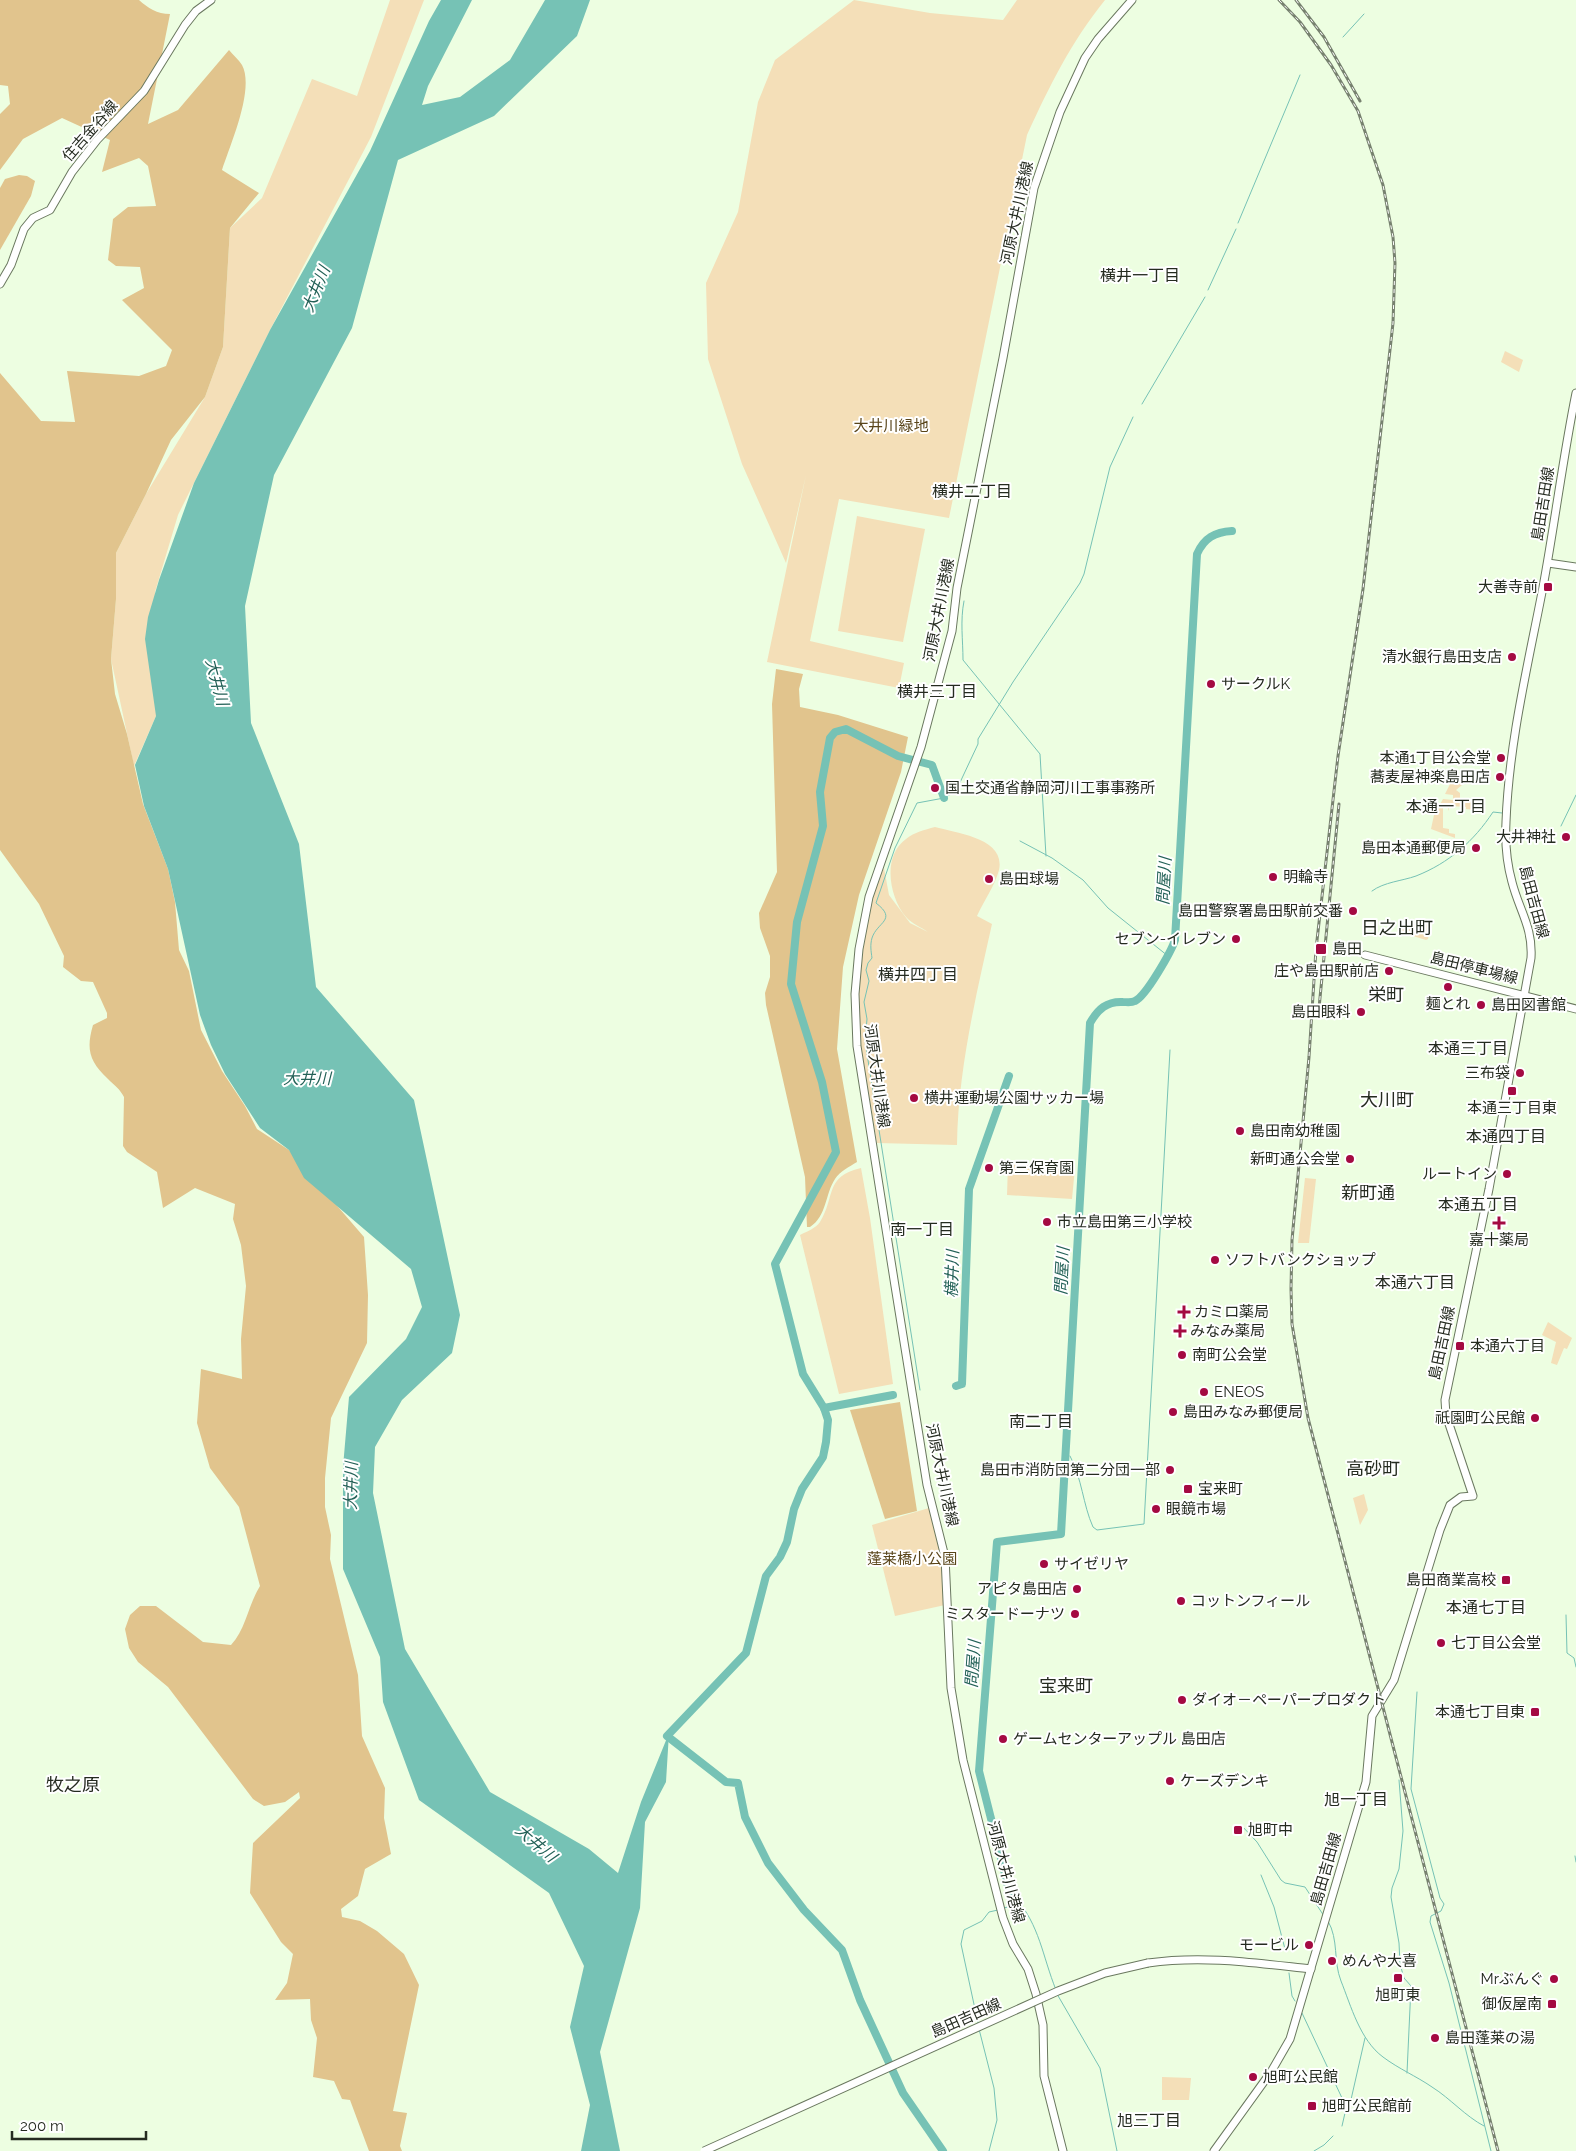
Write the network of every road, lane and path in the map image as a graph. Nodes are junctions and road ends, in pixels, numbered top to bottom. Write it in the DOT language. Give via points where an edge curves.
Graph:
graph roads {
  1 [pos="211,0"];
  2 [pos="1132,0"];
  3 [pos="0,284"];
  4 [pos="1576,393"];
  5 [pos="1548,564"];
  6 [pos="1576,567"];
  7 [pos="1365,955"];
  8 [pos="1524,996"];
  9 [pos="1576,1009"];
  10 [pos="1311,1969"];
  11 [pos="704,2151"];
  12 [pos="1063,2151"];
  13 [pos="1214,2151"];
  1 -- 3 [label="main road, 住吉金谷線" via="196,10 144,91 96,140 50,210 33,218 24,229"];
  2 -- 12 [label="main road, 河原大井川港線" via="1085,58 1060,112 1034,188 957,588 952,630 921,747 869,898 859,949 855,994 856,1046 927,1485 945,1557 951,1688 960,1745 1003,1918 1028,1969 1036,1994 1043,2025 1044,2076"];
  4 -- 5 [label="main road, 島田吉田線"];
  5 -- 6 [label="main road"];
  5 -- 8 [label="main road, 島田吉田線" via="1523,686 1506,824 1512,882 1530,934 1531,958"];
  7 -- 8 [label="main road, 島田停車場線"];
  8 -- 9 [label="main road, 島田停車場線"];
  8 -- 10 [label="main road, 島田吉田線" via="1489,1189 1445,1400 1446,1415 1473,1496 1461,1497 1450,1505 1394,1680 1372,1716 1366,1782"];
  10 -- 11 [label="main road, 島田吉田線, bridge" via="1222,1959 1191,1959 1148,1963 1105,1973 1058,1991"];
  10 -- 13 [label="main road, 島田吉田線" via="1294,2027 1281,2057"];
}
